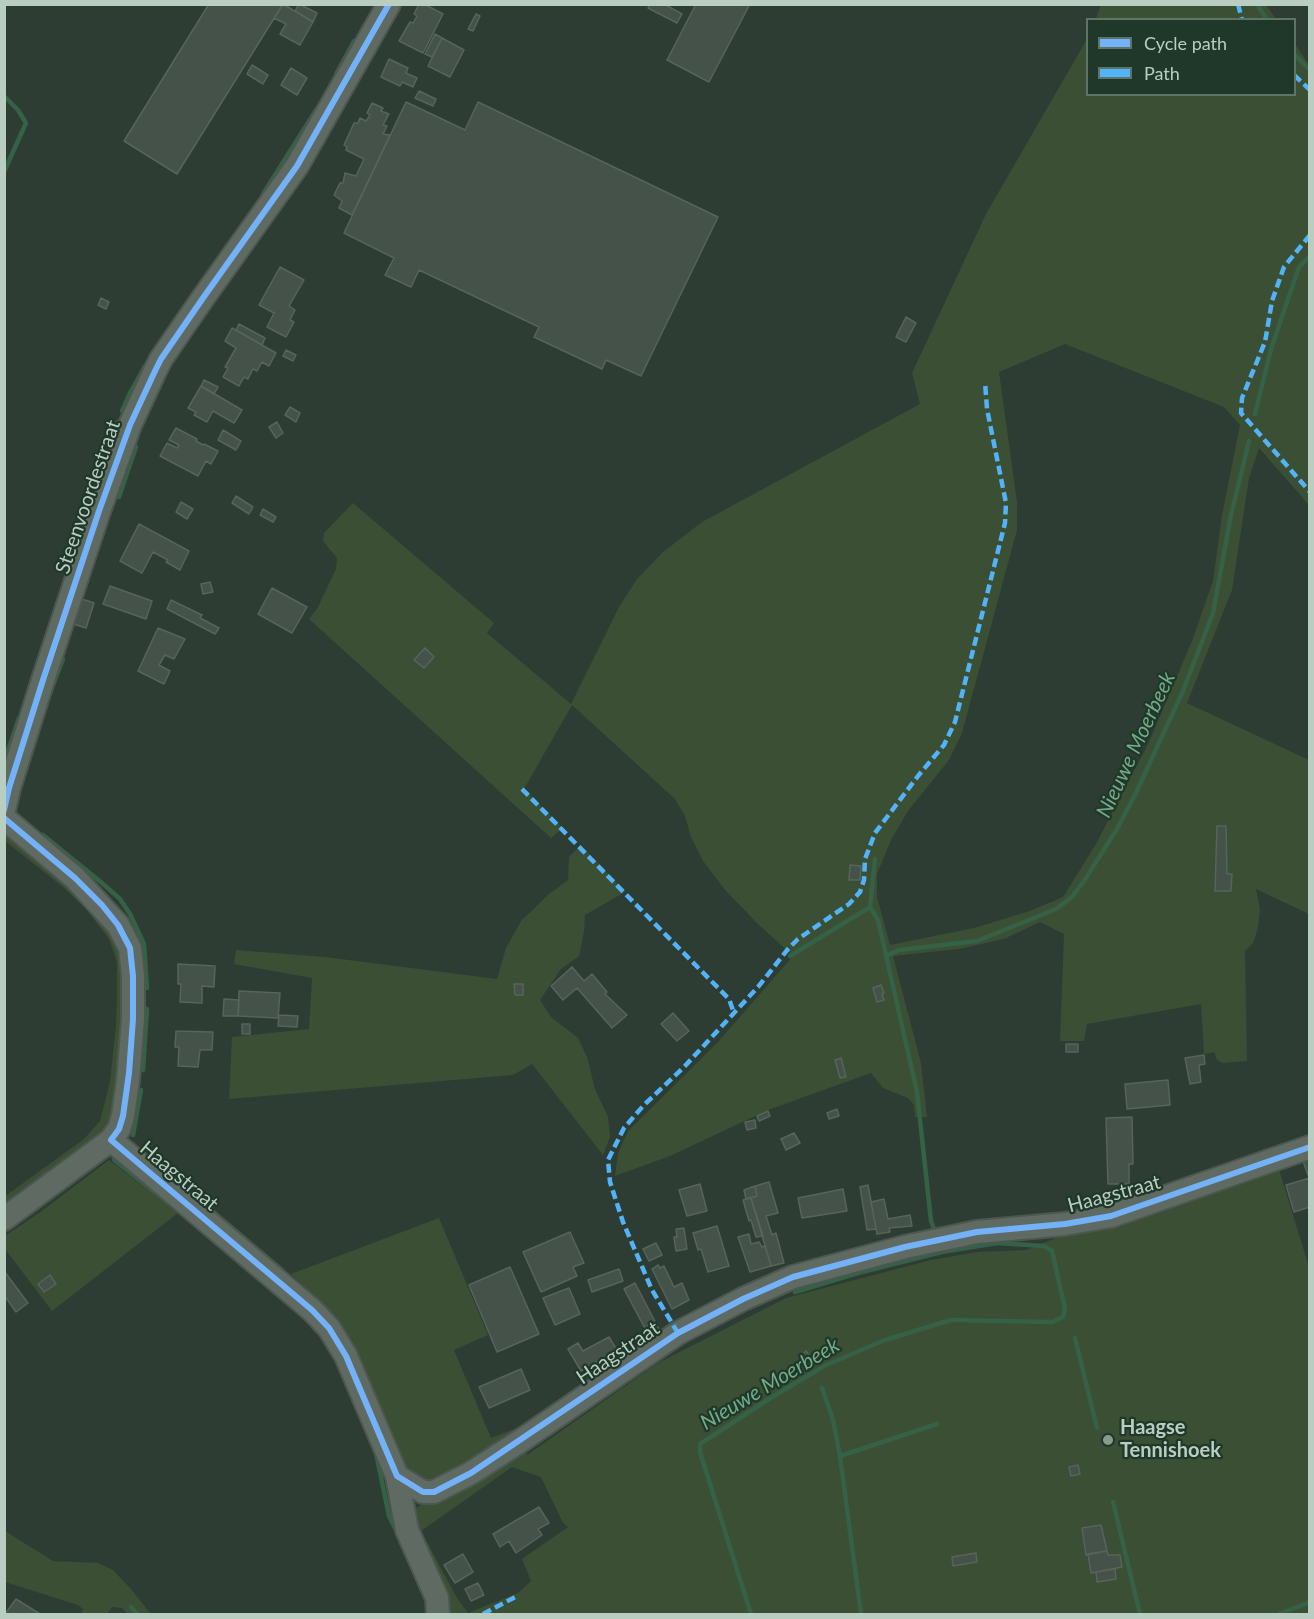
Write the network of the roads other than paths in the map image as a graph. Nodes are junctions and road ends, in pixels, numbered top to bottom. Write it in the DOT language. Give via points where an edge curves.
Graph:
graph roads {
  1 [pos="389,4"];
  2 [pos="4,810"];
  3 [pos="4,818"];
  4 [pos="111,1140"];
  5 [pos="1310,1148"];
  6 [pos="4,1219"];
  7 [pos="397,1476"];
  8 [pos="438,1614"];
  1 -- 2 [label="street, Steenvoordestraat" via="297,166 161,359 130,425 43,680"];
  3 -- 4 [label="street" via="102,905 130,948 134,1019 130,1062 123,1116"];
  4 -- 6 [label="street"];
  4 -- 7 [label="street, Haagstraat" via="329,1328 346,1356"];
  5 -- 7 [label="street, Haagstraat" via="1111,1216 977,1232 793,1277 678,1332 471,1473 434,1492 423,1491"];
  7 -- 8 [label="street" via="406,1530 436,1598"];
}
